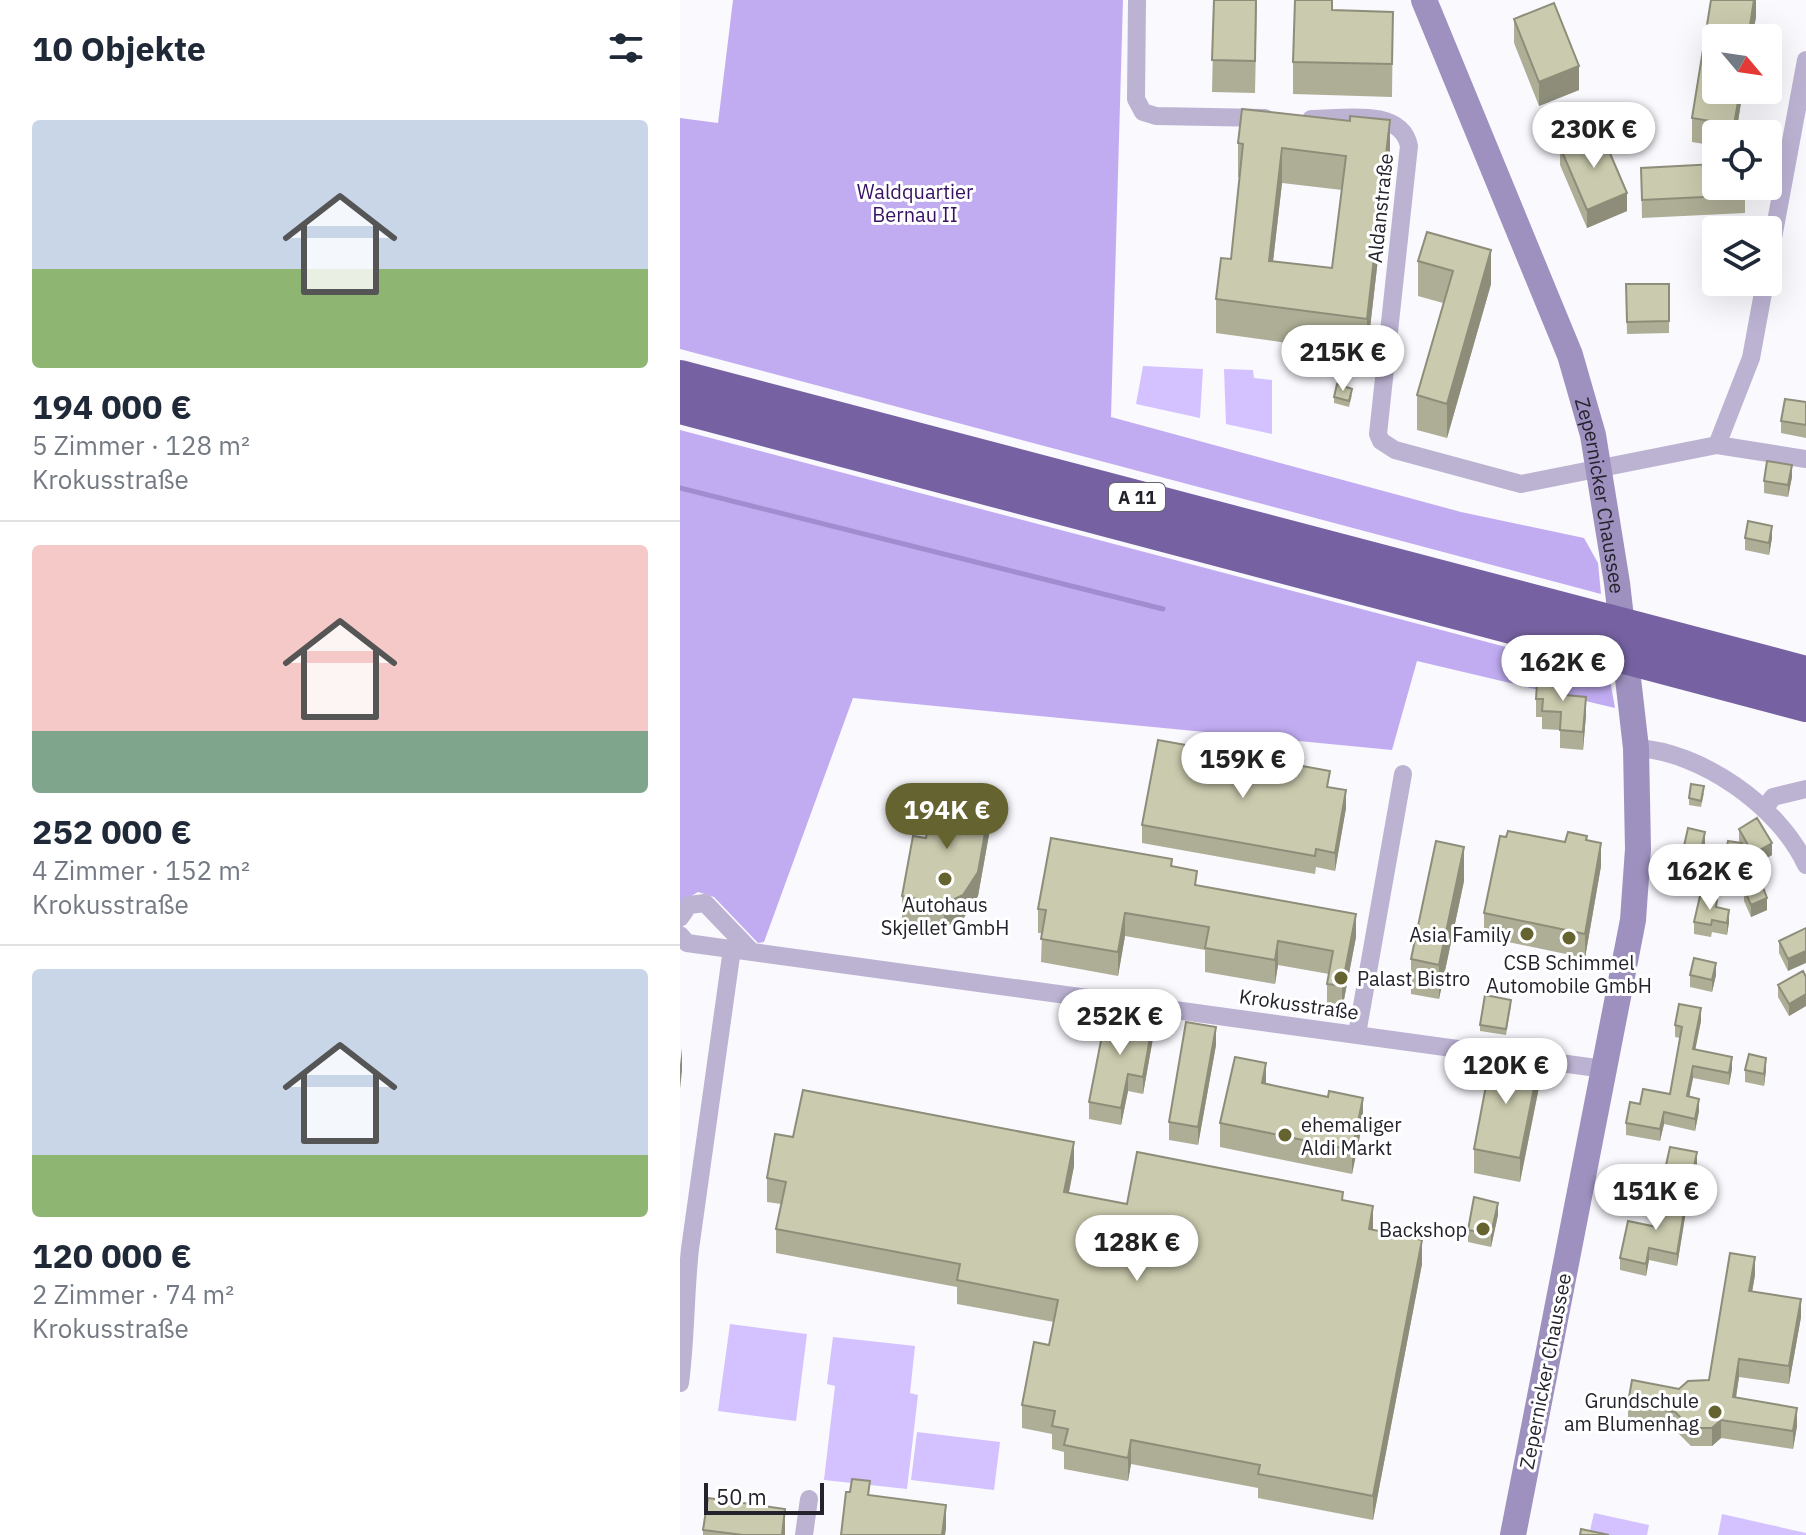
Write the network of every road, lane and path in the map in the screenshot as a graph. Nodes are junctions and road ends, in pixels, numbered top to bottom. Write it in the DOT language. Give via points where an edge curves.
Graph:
graph roads {
  1 [pos="1137,0"];
  2 [pos="1424,0"];
  3 [pos="1806,60"];
  4 [pos="1777,216"];
  5 [pos="1762,296"];
  6 [pos="680,377"];
  7 [pos="680,407"];
  8 [pos="1717,445"];
  9 [pos="1806,459"];
  10 [pos="1600,469"];
  11 [pos="1592,632"];
  12 [pos="1668,653"];
  13 [pos="1806,673"];
  14 [pos="1806,705"];
  15 [pos="1636,748"];
  16 [pos="1403,774"];
  17 [pos="1806,789"];
  18 [pos="1765,808"];
  19 [pos="1806,865"];
  20 [pos="680,918"];
  21 [pos="680,935"];
  22 [pos="732,949"];
  23 [pos="751,951"];
  24 [pos="1357,1034"];
  25 [pos="1604,1069"];
  26 [pos="680,1383"];
  27 [pos="809,1499"];
  28 [pos="804,1535"];
  29 [pos="1513,1535"];
  1 -- 10 [label="street, Aldanstraße" via="1136,99 1143,112 1389,120 1407,135 1379,416 1381,441 1395,450 1521,484"];
  2 -- 10 [label="main road, Zepernicker Chaussee" via="1570,355"];
  3 -- 4 [label="street"];
  5 -- 8 [label="street" via="1747,371"];
  6 -- 11 [label="highway, A 11"];
  7 -- 11 [label="highway, A 11"];
  8 -- 9 [label="street"];
  8 -- 10 [label="street"];
  10 -- 15 [label="main road, Zepernicker Chaussee"];
  11 -- 12 [label="highway, A 11"];
  12 -- 13 [label="highway, A 11"];
  12 -- 14 [label="highway, A 11"];
  15 -- 18 [label="street" via="1681,756"];
  15 -- 25 [label="main road, Zepernicker Chaussee" via="1634,909"];
  16 -- 24 [label="street"];
  17 -- 18 [label="street" via="1773,797"];
  18 -- 19 [label="street"];
  20 -- 23 [label="street" via="689,905 705,903"];
  21 -- 22 [label="street, Krokusstraße" via="687,943"];
  22 -- 23 [label="street, Krokusstraße"];
  22 -- 26 [label="street" via="702,1145"];
  23 -- 24 [label="street, Krokusstraße"];
  24 -- 25 [label="street, Krokusstraße"];
  25 -- 29 [label="main road, Zepernicker Chaussee"];
  27 -- 28 [label="street"];
}
